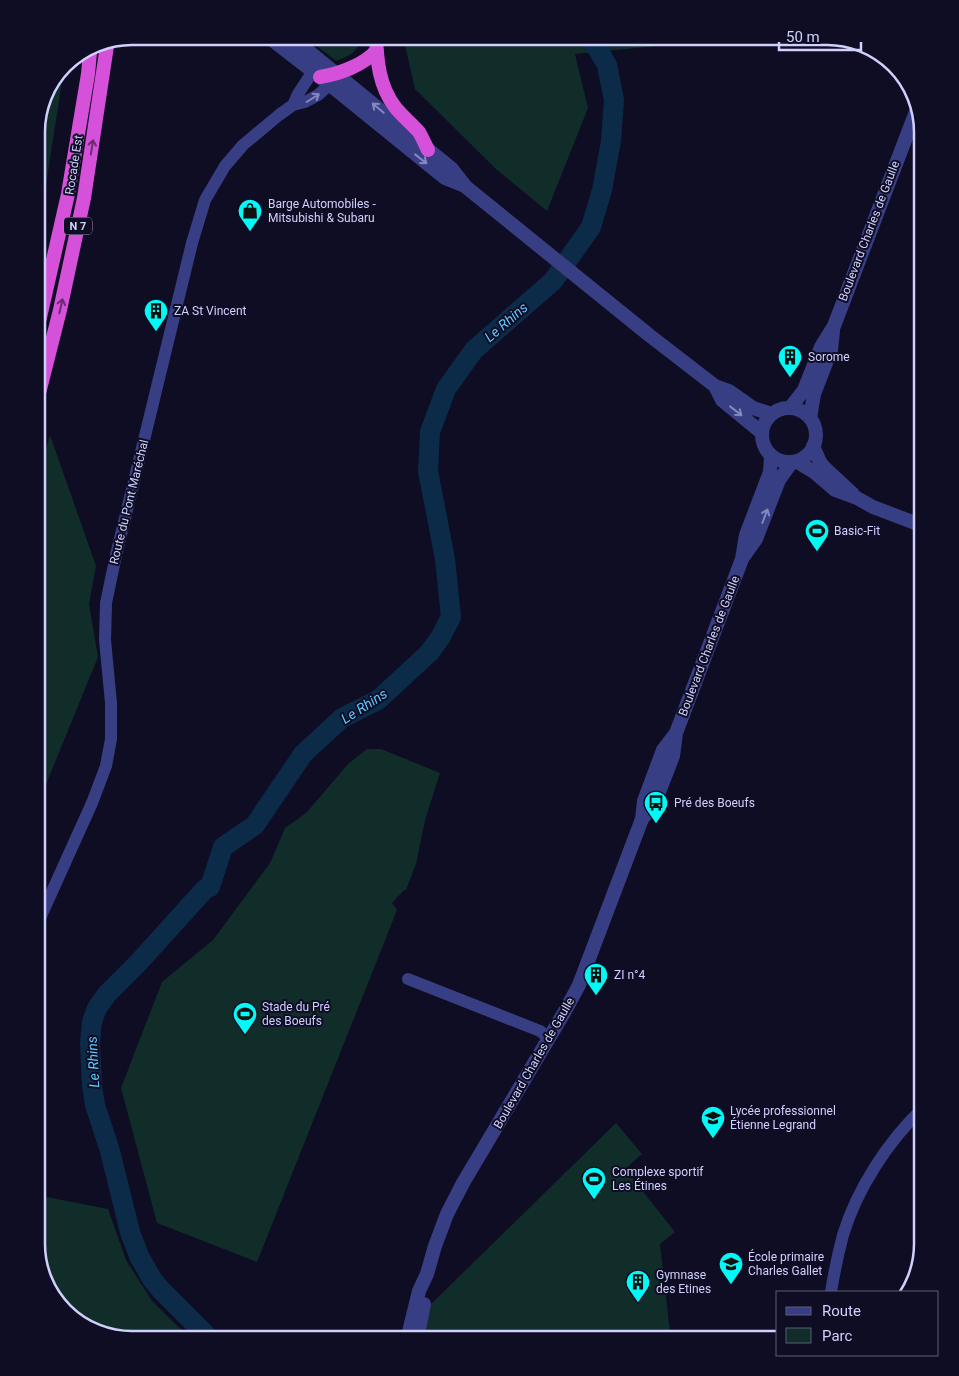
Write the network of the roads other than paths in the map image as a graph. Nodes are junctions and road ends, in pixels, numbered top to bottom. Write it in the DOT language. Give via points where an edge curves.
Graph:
graph roads {
  1 [pos="280,45"];
  2 [pos="298,45"];
  3 [pos="375,45"];
  4 [pos="376,45"];
  5 [pos="107,50"];
  6 [pos="90,56"];
  7 [pos="325,75"];
  8 [pos="293,106"];
  9 [pos="913,120"];
  10 [pos="428,150"];
  11 [pos="466,187"];
  12 [pos="45,295"];
  13 [pos="834,326"];
  14 [pos="45,369"];
  15 [pos="715,386"];
  16 [pos="790,408"];
  17 [pos="771,414"];
  18 [pos="810,418"];
  19 [pos="761,432"];
  20 [pos="813,446"];
  21 [pos="771,456"];
  22 [pos="794,462"];
  23 [pos="858,498"];
  24 [pos="914,523"];
  25 [pos="742,559"];
  26 [pos="45,907"];
  27 [pos="408,979"];
  28 [pos="549,1038"];
  29 [pos="914,1116"];
  30 [pos="428,1274"];
  31 [pos="830,1291"];
  32 [pos="409,1331"];
  33 [pos="419,1331"];
  1 -- 7 [label="street"];
  2 -- 7 [label="street"];
  3 -- 7 [label="highway" via="367,59"];
  4 -- 10 [label="highway" via="378,67 386,92"];
  14 -- 5 [label="highway, Rocade Est / N 7, one-way" via="84,198"];
  6 -- 12 [label="highway, Rocade Est / N 7" via="68,194"];
  7 -- 8 [label="street, Route du Pont Maréchal" via="298,94"];
  8 -- 7 [label="street, Route du Pont Maréchal, one-way" via="318,95"];
  10 -- 7 [label="street, one-way"];
  7 -- 11 [label="street, one-way" via="445,178"];
  8 -- 26 [label="street, Route du Pont Maréchal" via="243,145 225,166 205,200 106,602 105,640 111,703 111,739 106,766"];
  9 -- 13 [label="street, Boulevard Charles de Gaulle"];
  10 -- 11 [label="street" via="452,169"];
  11 -- 15 [label="street"];
  13 -- 16 [label="street, Boulevard Charles de Gaulle" via="821,347 804,390"];
  13 -- 18 [label="street, Boulevard Charles de Gaulle" via="831,350 814,394"];
  15 -- 17 [label="street" via="729,391 752,408"];
  15 -- 19 [label="street, one-way" via="722,400"];
  16 -- 17 [label="street"];
  16 -- 18 [label="street" via="804,412"];
  17 -- 19 [label="street"];
  18 -- 20 [label="street" via="816,433"];
  19 -- 21 [label="street" via="764,448"];
  20 -- 22 [label="street" via="807,456"];
  20 -- 23 [label="street" via="824,467"];
  21 -- 22 [label="street" via="776,460"];
  21 -- 25 [label="street, Boulevard Charles de Gaulle" via="770,472 746,535"];
  22 -- 23 [label="street" via="814,472 835,490"];
  25 -- 22 [label="street, Boulevard Charles de Gaulle, one-way" via="756,539 779,480"];
  23 -- 24 [label="street"];
  25 -- 28 [label="street, Boulevard Charles de Gaulle" via="676,733 663,750 644,800 642,819 579,985"];
  27 -- 28 [label="street" via="540,1031"];
  28 -- 30 [label="street, Boulevard Charles de Gaulle" via="451,1206"];
  29 -- 31 [label="street" via="876,1165 855,1203"];
  30 -- 32 [label="street, Boulevard Charles de Gaulle" via="419,1291"];
  30 -- 33 [label="street, Boulevard Charles de Gaulle" via="428,1291"];
}
